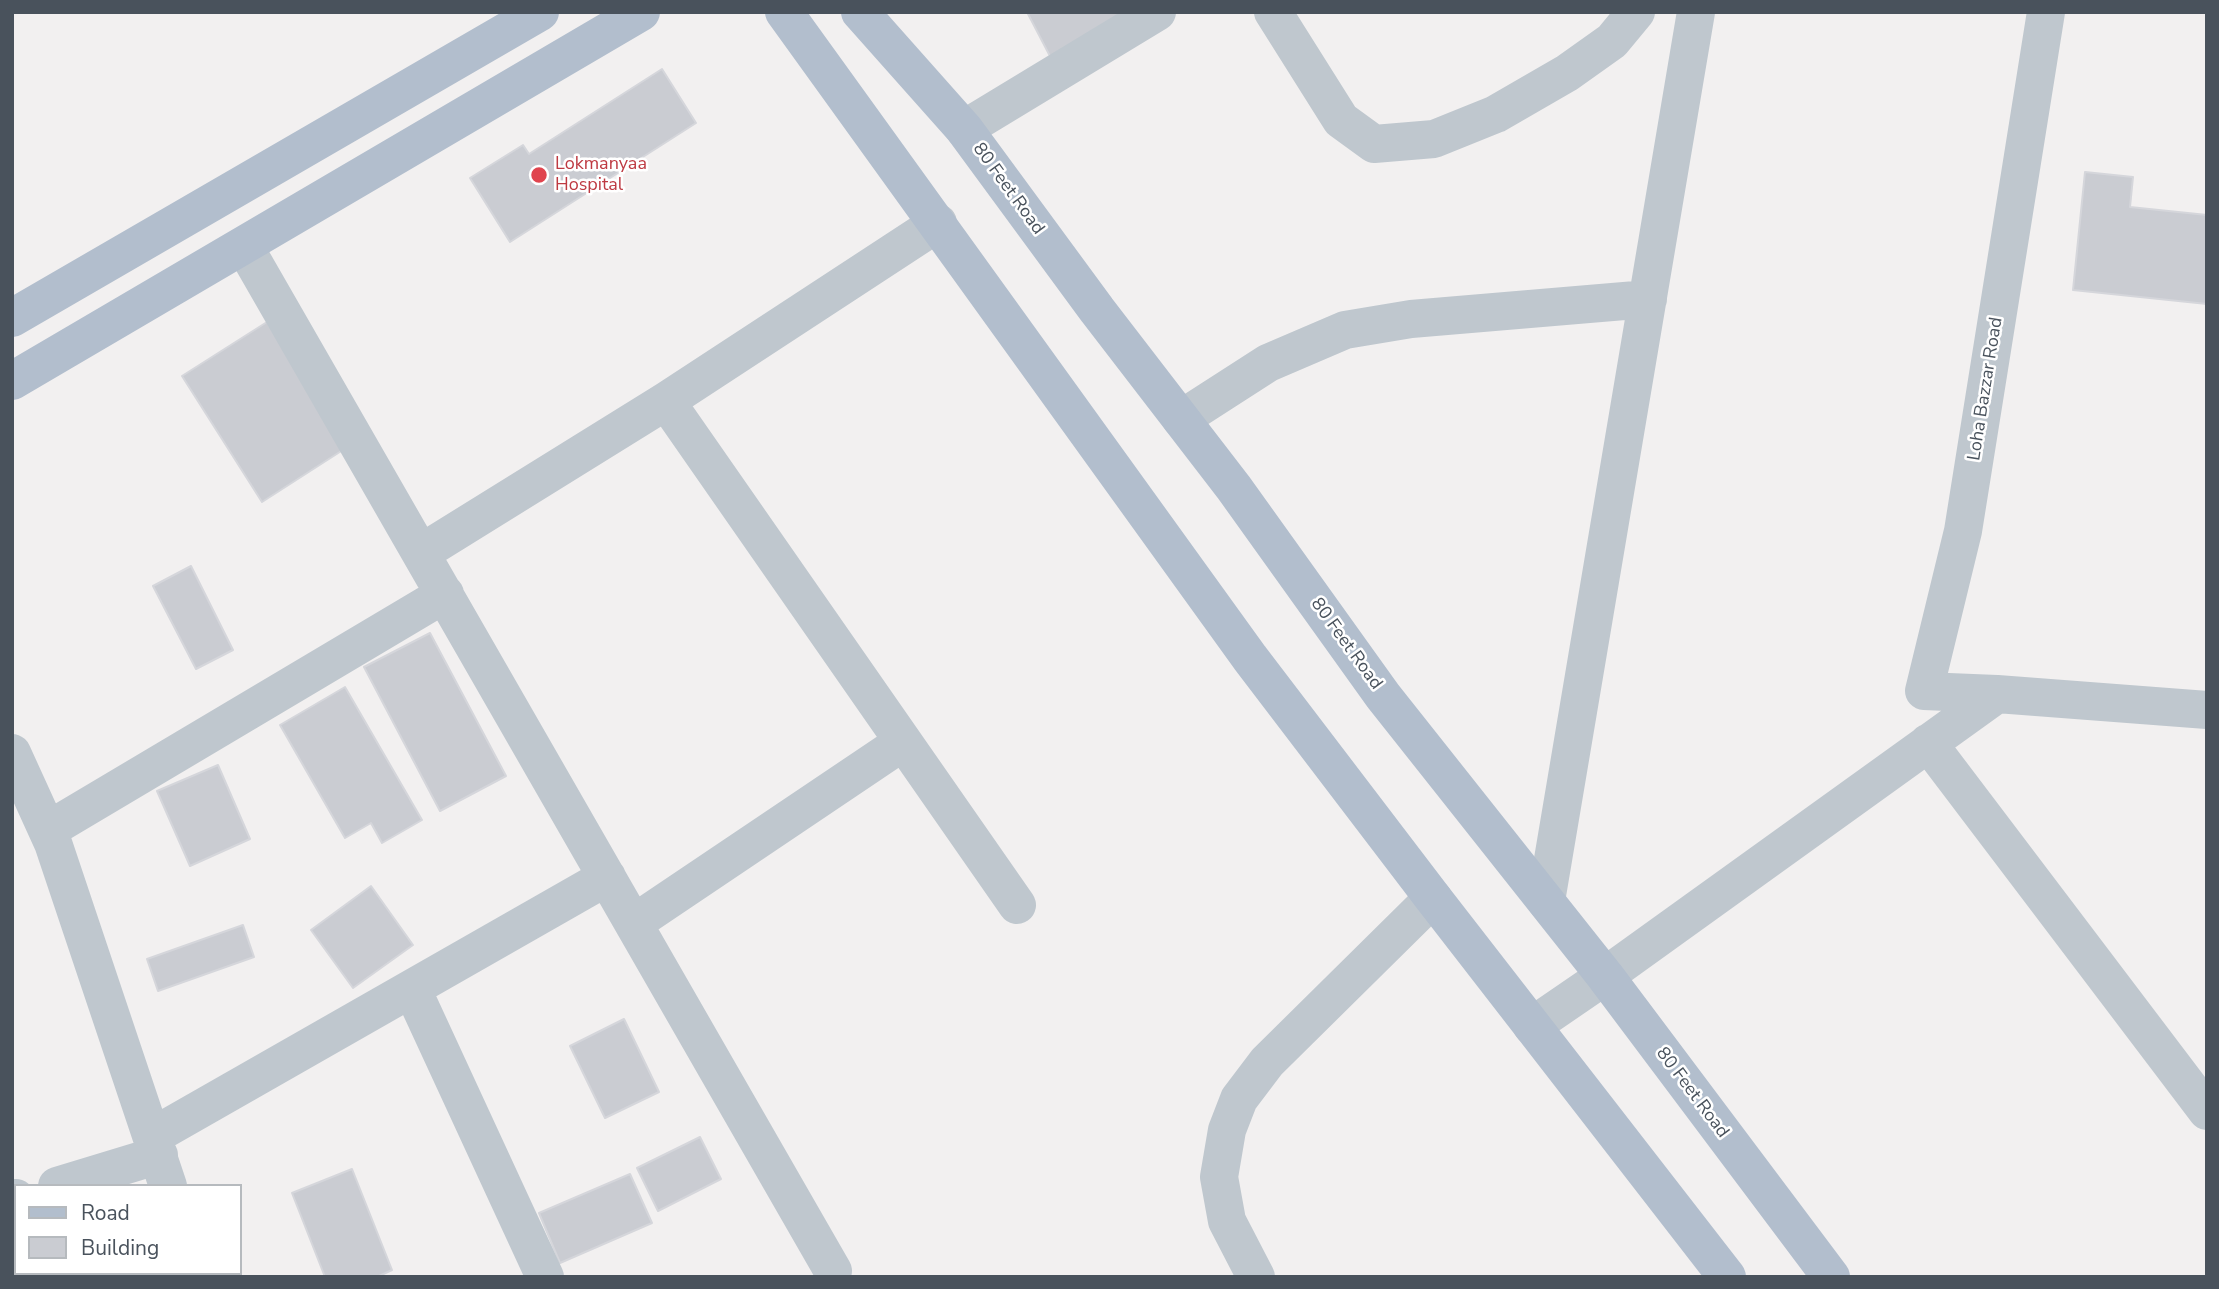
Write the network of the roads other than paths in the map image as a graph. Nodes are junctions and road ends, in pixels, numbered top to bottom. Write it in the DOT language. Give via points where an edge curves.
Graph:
graph roads {
  1 [pos="540,12"];
  2 [pos="641,12"];
  3 [pos="784,12"];
  4 [pos="860,12"];
  5 [pos="1157,12"];
  6 [pos="1273,12"];
  7 [pos="1636,12"];
  8 [pos="1696,12"];
  9 [pos="2046,12"];
  10 [pos="964,129"];
  11 [pos="938,223"];
  12 [pos="244,246"];
  13 [pos="1648,299"];
  14 [pos="12,318"];
  15 [pos="12,381"];
  16 [pos="666,401"];
  17 [pos="1181,419"];
  18 [pos="421,553"];
  19 [pos="445,594"];
  20 [pos="1997,694"];
  21 [pos="2207,710"];
  22 [pos="903,742"];
  23 [pos="1928,743"];
  24 [pos="12,753"];
  25 [pos="48,830"];
  26 [pos="607,877"];
  27 [pos="1433,898"];
  28 [pos="1546,901"];
  29 [pos="1017,905"];
  30 [pos="634,923"];
  31 [pos="1605,976"];
  32 [pos="412,989"];
  33 [pos="1532,1026"];
  34 [pos="2207,1111"];
  35 [pos="160,1159"];
  36 [pos="65,1184"];
  37 [pos="833,1271"];
  38 [pos="545,1277"];
  39 [pos="1256,1277"];
  40 [pos="1727,1277"];
  41 [pos="1831,1277"];
  1 -- 14 [label="main road"];
  2 -- 12 [label="main road"];
  3 -- 11 [label="main road"];
  4 -- 10 [label="main road, 80 Feet Road"];
  5 -- 10 [label="street"];
  6 -- 7 [label="street" via="1341,120 1374,144 1434,139 1496,114 1612,41"];
  8 -- 13 [label="street"];
  9 -- 20 [label="street, Loha Bazzar Road" via="1963,531 1924,691"];
  10 -- 17 [label="main road, 80 Feet Road"];
  11 -- 16 [label="street"];
  11 -- 27 [label="main road" via="1250,657"];
  12 -- 15 [label="main road"];
  12 -- 18 [label="street"];
  13 -- 17 [label="street" via="1411,319 1345,330 1268,363"];
  13 -- 28 [label="street"];
  16 -- 18 [label="street"];
  16 -- 22 [label="street"];
  17 -- 28 [label="main road, 80 Feet Road" via="1383,696"];
  18 -- 19 [label="street"];
  19 -- 25 [label="street"];
  19 -- 26 [label="street"];
  20 -- 21 [label="street"];
  20 -- 23 [label="street"];
  22 -- 29 [label="street"];
  22 -- 30 [label="street"];
  23 -- 31 [label="street"];
  23 -- 34 [label="street"];
  24 -- 25 [label="street"];
  25 -- 35 [label="street"];
  26 -- 30 [label="street"];
  26 -- 32 [label="street"];
  27 -- 33 [label="main road"];
  27 -- 39 [label="street" via="1267,1062 1238,1099 1219,1177 1227,1221"];
  28 -- 31 [label="main road, 80 Feet Road"];
  30 -- 37 [label="street"];
  31 -- 33 [label="street"];
  31 -- 41 [label="main road, 80 Feet Road"];
  32 -- 35 [label="street"];
  32 -- 38 [label="street"];
  33 -- 40 [label="main road"];
  35 -- 36 [label="street"];
}
